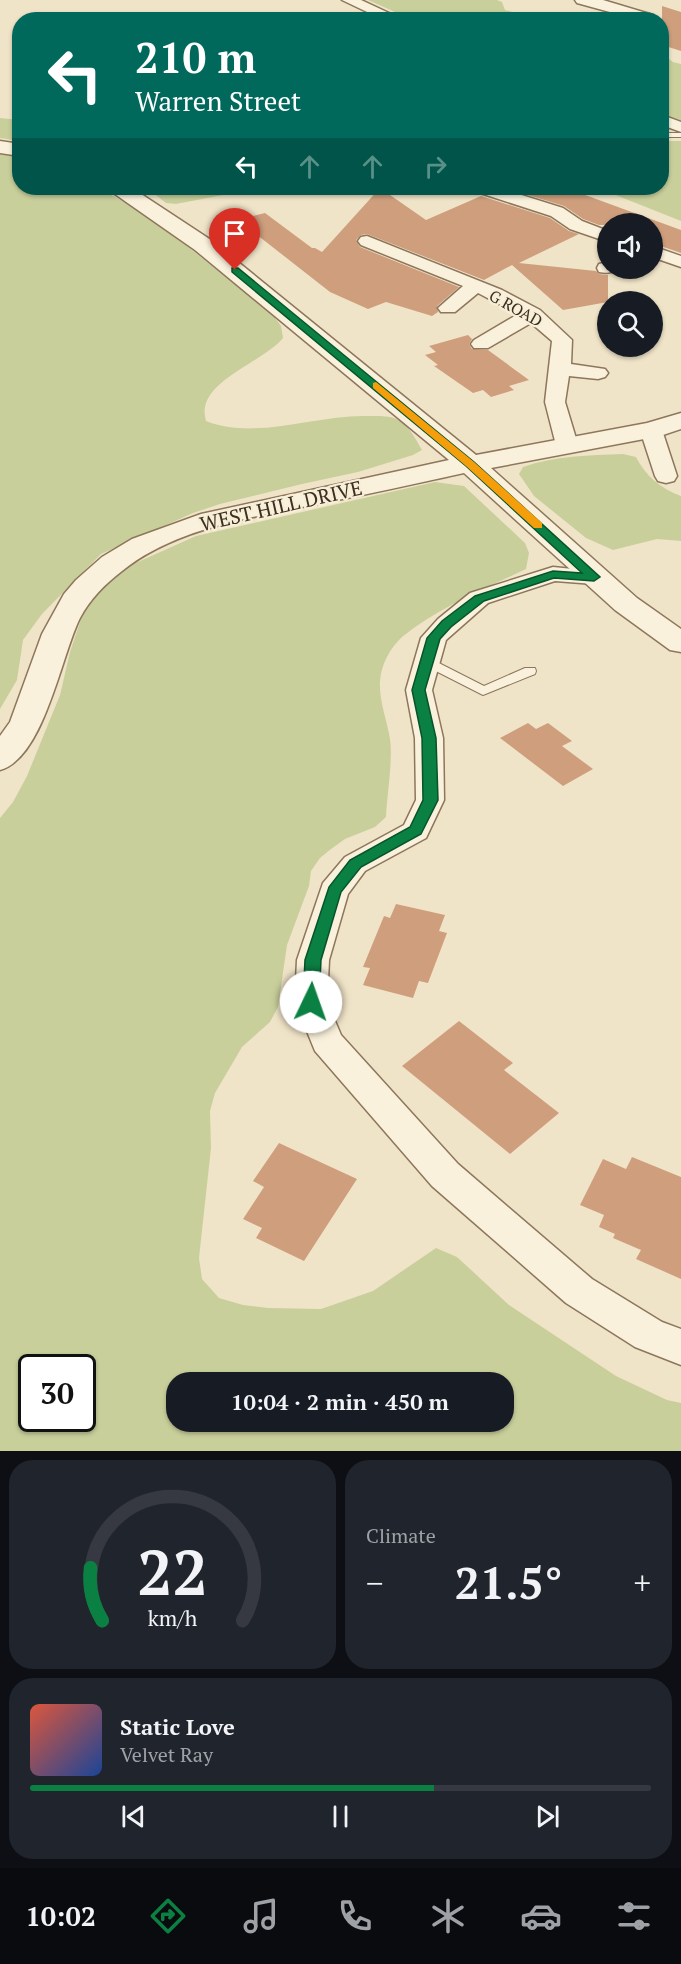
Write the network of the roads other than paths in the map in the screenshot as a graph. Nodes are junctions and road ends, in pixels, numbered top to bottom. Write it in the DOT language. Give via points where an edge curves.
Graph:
graph roads {
  1 [pos="350,0"];
  2 [pos="582,0"];
  3 [pos="598,1"];
  4 [pos="379,12"];
  5 [pos="630,12"];
  6 [pos="129,195"];
  7 [pos="498,195"];
  8 [pos="597,228"];
  9 [pos="347,249"];
  10 [pos="434,249"];
  11 [pos="455,258"];
  12 [pos="406,259"];
  13 [pos="430,268"];
  14 [pos="475,286"];
  15 [pos="448,308"];
  16 [pos="533,314"];
  17 [pos="481,344"];
  18 [pos="598,373"];
  19 [pos="559,376"];
  20 [pos="579,386"];
  21 [pos="681,421"];
  22 [pos="651,430"];
  23 [pos="567,445"];
  24 [pos="470,464"];
  25 [pos="666,476"];
  26 [pos="594,577"];
  27 [pos="681,643"];
  28 [pos="429,662"];
  29 [pos="530,671"];
  30 [pos="0,759"];
  31 [pos="681,1347"];
  1 -- 4 [label="street"];
  2 -- 3 [label="street"];
  3 -- 5 [label="street"];
  6 -- 24 [label="street" via="235,270"];
  7 -- 8 [label="street" via="557,212 576,225"];
  9 -- 12 [label="street, G ROAD" via="374,244"];
  10 -- 12 [label="street"];
  11 -- 13 [label="street"];
  12 -- 13 [label="street, G ROAD"];
  13 -- 14 [label="street, G ROAD"];
  14 -- 15 [label="street"];
  14 -- 16 [label="street, G ROAD"];
  16 -- 17 [label="street"];
  16 -- 19 [label="street, G ROAD" via="562,340"];
  18 -- 19 [label="street"];
  19 -- 20 [label="street"];
  19 -- 23 [label="street, G ROAD" via="555,402"];
  21 -- 22 [label="street, WEST HILL DRIVE"];
  22 -- 23 [label="street, WEST HILL DRIVE"];
  22 -- 25 [label="street"];
  23 -- 24 [label="street, WEST HILL DRIVE"];
  24 -- 26 [label="street"];
  24 -- 30 [label="street, WEST HILL DRIVE" via="203,523 138,547 110,564 68,611 25,724"];
  26 -- 27 [label="street"];
  26 -- 28 [label="street" via="553,574 479,598 434,638"];
  28 -- 29 [label="lane" via="483,691"];
  28 -- 31 [label="street" via="419,690 429,738 430,800 416,831 356,864 334,891 313,960 311,1002 327,1042 446,1175 579,1291 649,1335"];
}
